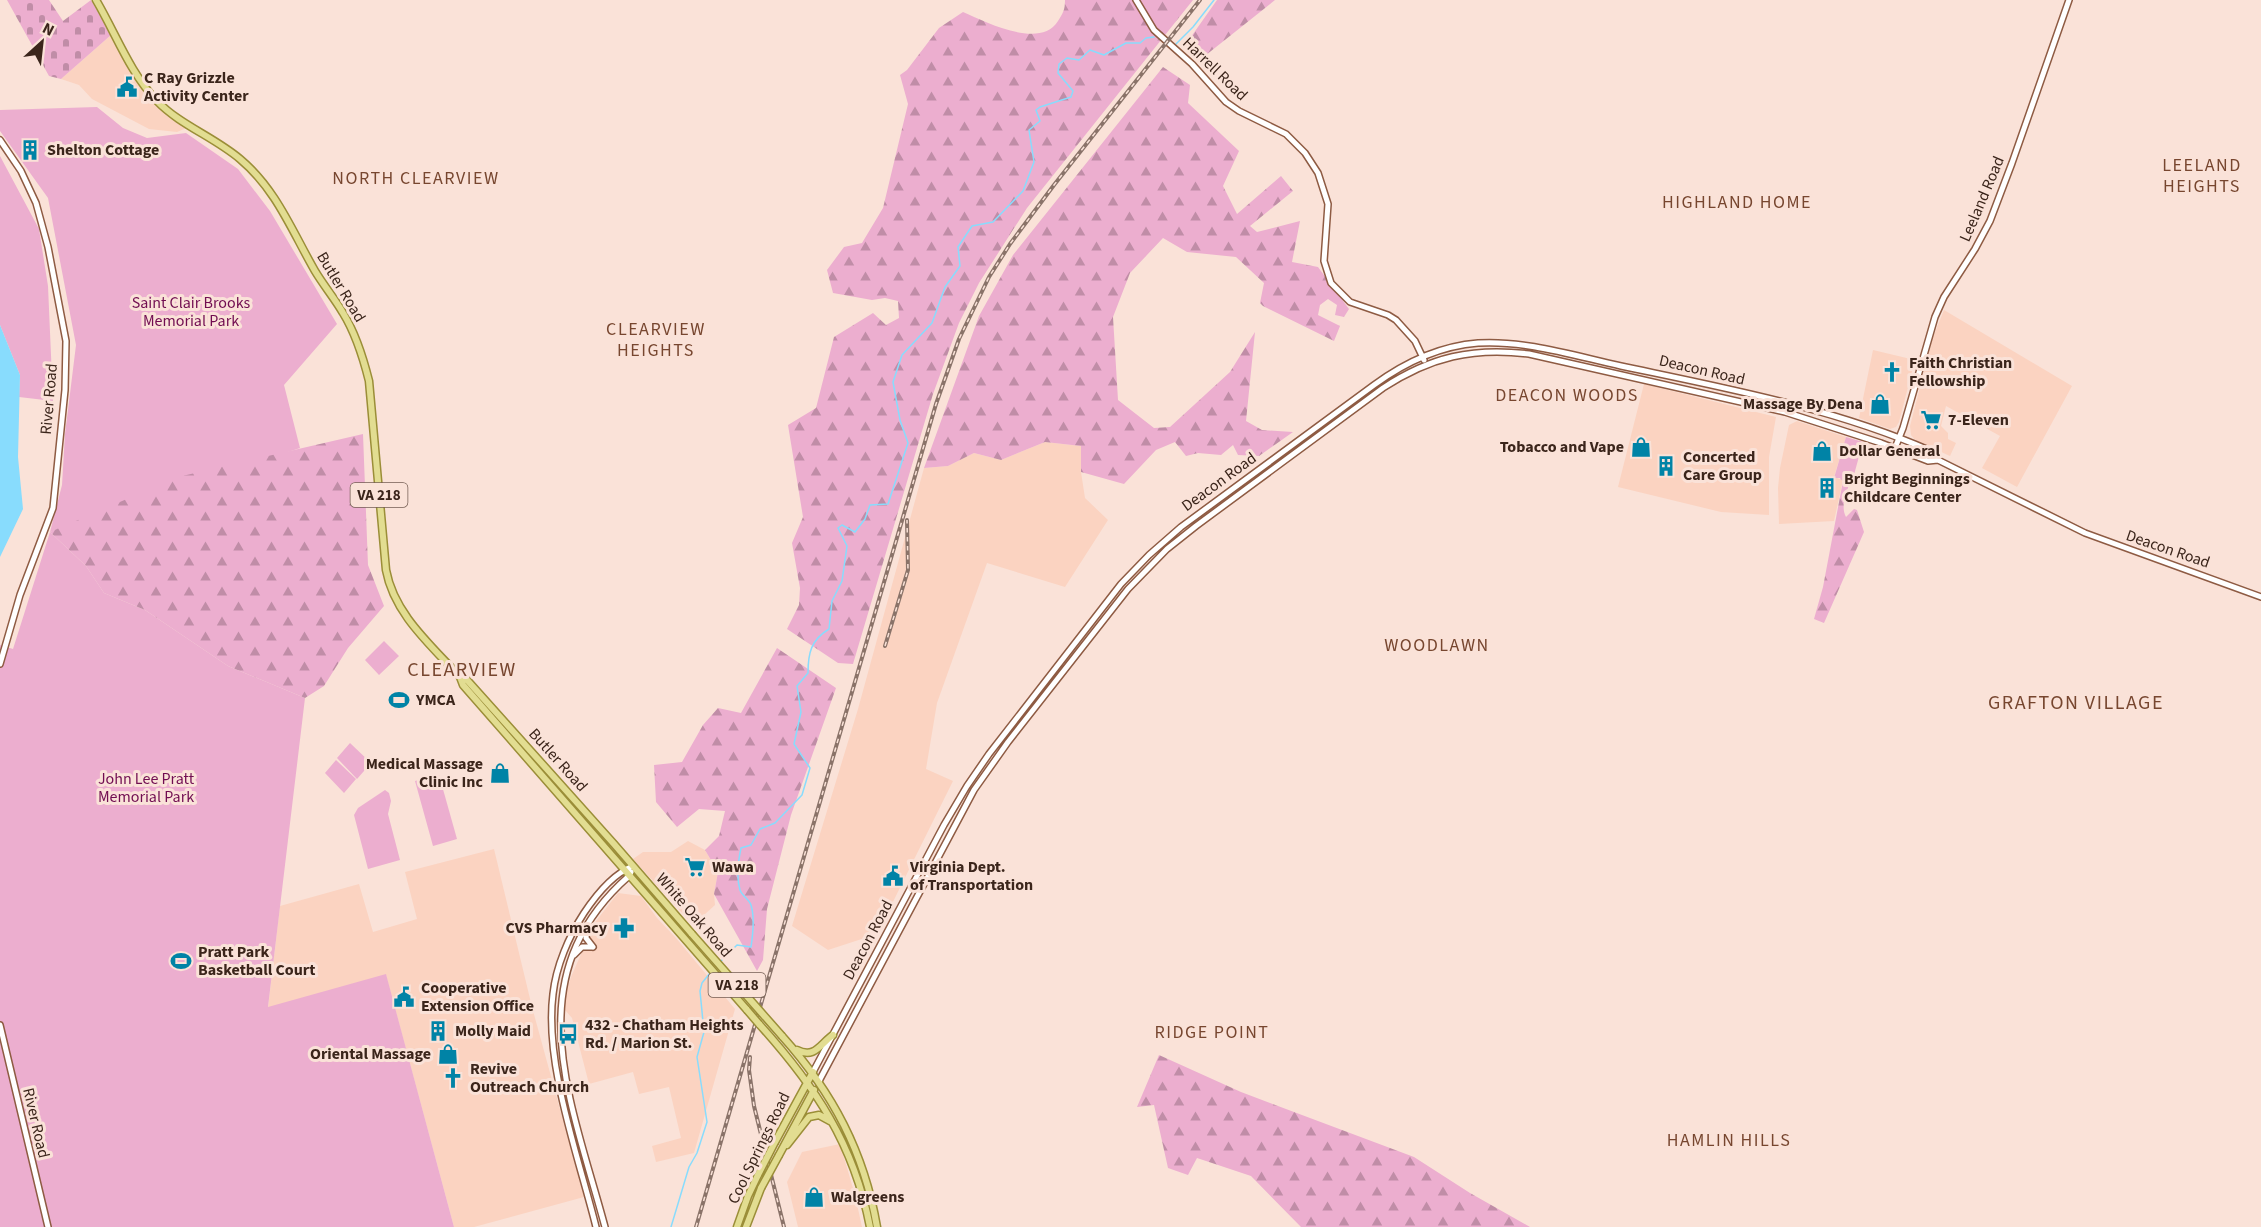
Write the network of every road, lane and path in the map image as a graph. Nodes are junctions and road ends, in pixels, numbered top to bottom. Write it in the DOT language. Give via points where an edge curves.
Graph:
graph roads {
  1 [pos="96,0"];
  2 [pos="1136,0"];
  3 [pos="2069,0"];
  4 [pos="0,140"];
  5 [pos="1423,357"];
  6 [pos="1426,364"];
  7 [pos="1900,438"];
  8 [pos="1895,448"];
  9 [pos="1938,460"];
  10 [pos="2261,597"];
  11 [pos="0,664"];
  12 [pos="460,677"];
  13 [pos="633,866"];
  14 [pos="624,870"];
  15 [pos="629,876"];
  16 [pos="587,922"];
  17 [pos="572,957"];
  18 [pos="0,1025"];
  19 [pos="833,1035"];
  20 [pos="794,1049"];
  21 [pos="813,1072"];
  22 [pos="819,1081"];
  23 [pos="808,1082"];
  24 [pos="814,1091"];
  25 [pos="835,1125"];
  26 [pos="780,1154"];
  27 [pos="48,1227"];
  28 [pos="596,1227"];
  29 [pos="605,1227"];
  30 [pos="737,1227"];
  31 [pos="746,1227"];
  32 [pos="870,1227"];
  33 [pos="877,1227"];
  1 -- 12 [label="main road, Butler Road / VA 218" via="130,63 157,101 228,149 268,187 351,327 369,381 390,590 404,613"];
  2 -- 5 [label="main road, Harrell Road" via="1154,30 1226,102 1278,129 1305,153 1318,173 1328,204 1324,261 1331,283 1350,302 1396,320"];
  3 -- 7 [label="main road, Leeland Road" via="1990,221 1935,317"];
  4 -- 11 [label="main road, River Road" via="29,185 42,222 64,324 66,361 53,508 20,595"];
  5 -- 6 [label="main road, Harrell Road"];
  5 -- 7 [label="main road, Deacon Road" via="1478,343 1530,346 1787,404"];
  5 -- 19 [label="main road, Deacon Road" via="1386,376 1212,504 1165,540 1132,572 967,786"];
  6 -- 8 [label="main road, Deacon Road" via="1479,352 1529,354 1785,412"];
  6 -- 22 [label="main road, Deacon Road" via="1383,388 1196,526 1128,589 974,790"];
  7 -- 8 [label="main road"];
  7 -- 9 [label="main road, Deacon Road" via="1931,451"];
  8 -- 9 [label="main road, Deacon Road" via="1928,461"];
  9 -- 10 [label="main road, Deacon Road" via="2085,533"];
  12 -- 13 [label="main road, Butler Road / VA 218" via="467,679"];
  12 -- 14 [label="main road, Butler Road / VA 218"];
  13 -- 14 [label="main road"];
  13 -- 15 [label="main road"];
  13 -- 20 [label="main road, White Oak Road / VA 218, bridge"];
  14 -- 15 [label="main road, VA 218"];
  14 -- 28 [label="main road" via="580,920 564,952 552,994 555,1061"];
  15 -- 16 [label="main road"];
  15 -- 23 [label="main road, White Oak Road / VA 218, bridge"];
  16 -- 17 [label="main road"];
  16 -- 17 [label="main road" via="586,938 593,947 582,947"];
  17 -- 29 [label="main road" via="560,1005 562,1052"];
  18 -- 27 [label="main road, River Road"];
  19 -- 20 [label="main road" via="814,1052"];
  19 -- 21 [label="main road, Deacon Road"];
  20 -- 21 [label="main road, White Oak Road / VA 218"];
  21 -- 22 [label="main road, White Oak Road / VA 218"];
  21 -- 23 [label="main road, Deacon Road"];
  22 -- 24 [label="main road, Deacon Road"];
  22 -- 33 [label="main road, White Oak Road / VA 218" via="859,1156"];
  23 -- 24 [label="main road, White Oak Road / VA 218"];
  23 -- 30 [label="main road, Cool Springs Road, bridge" via="758,1175"];
  24 -- 25 [label="main road, White Oak Road / VA 218"];
  24 -- 26 [label="main road, Cool Springs Road"];
  25 -- 26 [label="main road" via="824,1117 809,1117"];
  25 -- 32 [label="main road, White Oak Road / VA 218" via="850,1158"];
  26 -- 31 [label="main road, Cool Springs Road, bridge"];
}
